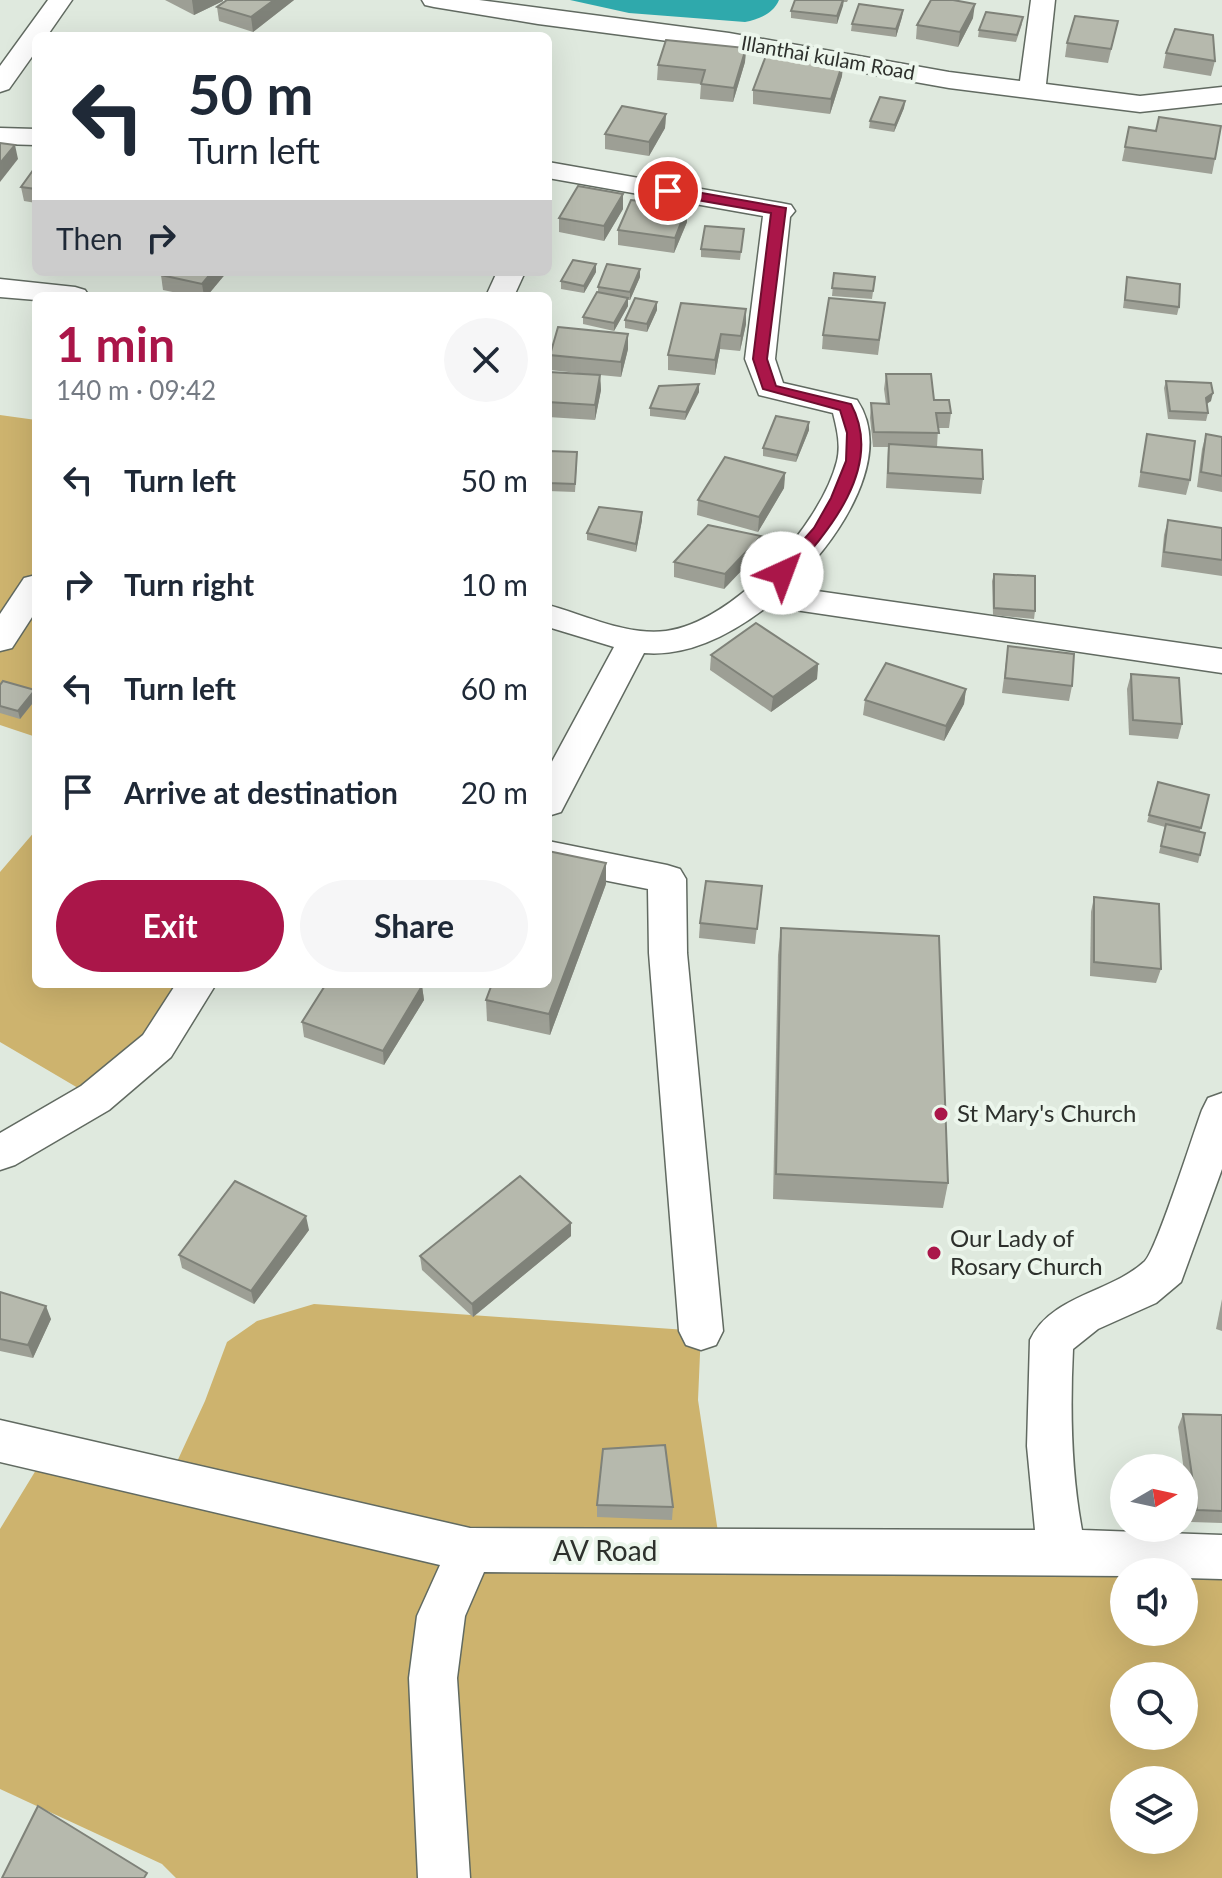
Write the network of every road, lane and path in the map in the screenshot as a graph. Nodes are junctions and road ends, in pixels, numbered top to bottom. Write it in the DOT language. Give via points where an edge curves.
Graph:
graph roads {
  1 [pos="60,0"];
  2 [pos="434,0"];
  3 [pos="1043,0"];
  4 [pos="37,32"];
  5 [pos="32,39"];
  6 [pos="0,84"];
  7 [pos="1032,90"];
  8 [pos="1222,95"];
  9 [pos="0,136"];
  10 [pos="32,137"];
  11 [pos="552,175"];
  12 [pos="0,288"];
  13 [pos="38,292"];
  14 [pos="32,592"];
  15 [pos="762,594"];
  16 [pos="552,617"];
  17 [pos="635,639"];
  18 [pos="0,640"];
  19 [pos="1222,661"];
  20 [pos="552,795"];
  21 [pos="552,856"];
  22 [pos="194,988"];
  23 [pos="1222,1110"];
  24 [pos="0,1153"];
  25 [pos="701,1331"];
  26 [pos="0,1441"];
  27 [pos="470,1550"];
  28 [pos="1063,1552"];
  29 [pos="1222,1557"];
  30 [pos="444,1878"];
  1 -- 4 [label="street"];
  2 -- 7 [label="street, Illanthai kulam Road"];
  3 -- 7 [label="street"];
  5 -- 6 [label="street"];
  7 -- 8 [label="street, Illanthai kulam Road" via="1140,104"];
  9 -- 10 [label="street"];
  11 -- 15 [label="street" via="781,211 760,359 770,389 846,407 855,433 853,461 820,531"];
  12 -- 13 [label="street"];
  14 -- 18 [label="street"];
  15 -- 17 [label="street" via="694,637 663,643"];
  15 -- 19 [label="street"];
  16 -- 17 [label="street"];
  17 -- 20 [label="street"];
  21 -- 25 [label="street" via="667,879 668,953"];
  22 -- 24 [label="street" via="157,1046 95,1098"];
  23 -- 28 [label="street" via="1166,1269 1141,1290 1083,1316 1052,1340 1052,1486"];
  26 -- 27 [label="street, AV Road"];
  27 -- 28 [label="street, AV Road"];
  27 -- 30 [label="street" via="441,1616 433,1678"];
  28 -- 29 [label="street, AV Road"];
}
